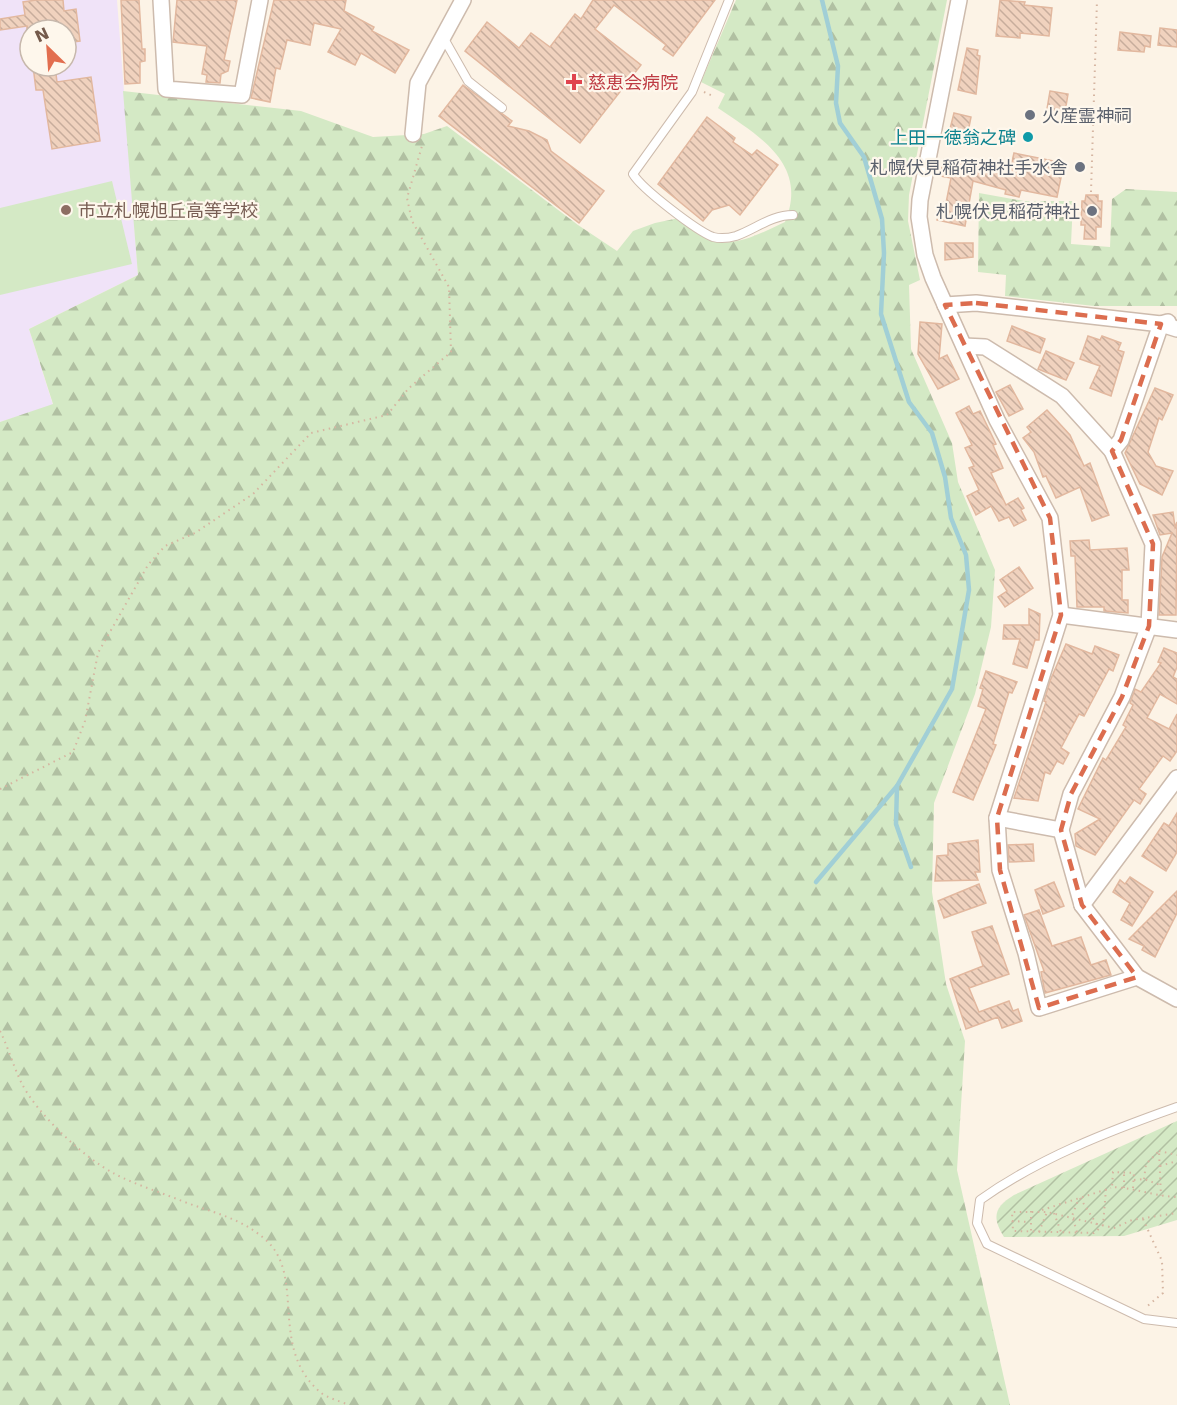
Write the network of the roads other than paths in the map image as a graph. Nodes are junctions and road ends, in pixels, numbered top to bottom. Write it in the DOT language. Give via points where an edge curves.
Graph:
graph roads {
  1 [pos="160,0"];
  2 [pos="260,0"];
  3 [pos="463,0"];
  4 [pos="729,0"];
  5 [pos="959,0"];
  6 [pos="443,37"];
  7 [pos="502,108"];
  8 [pos="413,134"];
  9 [pos="793,214"];
  10 [pos="945,305"];
  11 [pos="1177,320"];
  12 [pos="1161,324"];
  13 [pos="1177,329"];
  14 [pos="964,346"];
  15 [pos="1112,451"];
  16 [pos="1061,615"];
  17 [pos="1149,627"];
  18 [pos="1177,630"];
  19 [pos="1177,778"];
  20 [pos="997,818"];
  21 [pos="1060,830"];
  22 [pos="1082,905"];
  23 [pos="1137,978"];
  24 [pos="1177,999"];
  25 [pos="1177,1107"];
  26 [pos="1177,1323"];
  1 -- 2 [label="street" via="166,89 242,95"];
  3 -- 6 [label="street"];
  4 -- 9 [label="lane" via="692,92 633,174 671,209 711,236 737,236 769,219"];
  5 -- 10 [label="street" via="920,200 925,255"];
  6 -- 7 [label="lane" via="468,81"];
  6 -- 8 [label="street" via="418,83"];
  10 -- 12 [label="street" via="976,303"];
  10 -- 14 [label="street"];
  11 -- 12 [label="street"];
  12 -- 13 [label="street"];
  12 -- 15 [label="street" via="1121,440"];
  14 -- 15 [label="street" via="985,347 1062,396"];
  14 -- 16 [label="street" via="997,420 1050,518"];
  15 -- 17 [label="street" via="1153,544"];
  16 -- 17 [label="street"];
  16 -- 20 [label="street"];
  17 -- 18 [label="street"];
  17 -- 21 [label="street" via="1122,698 1071,794"];
  19 -- 22 [label="street"];
  20 -- 21 [label="street"];
  20 -- 23 [label="street" via="1000,870 1039,1008"];
  21 -- 22 [label="street"];
  22 -- 23 [label="street"];
  23 -- 24 [label="street"];
  25 -- 26 [label="lane" via="1015,1175 980,1200 977,1222 987,1244 1137,1315"];
}
